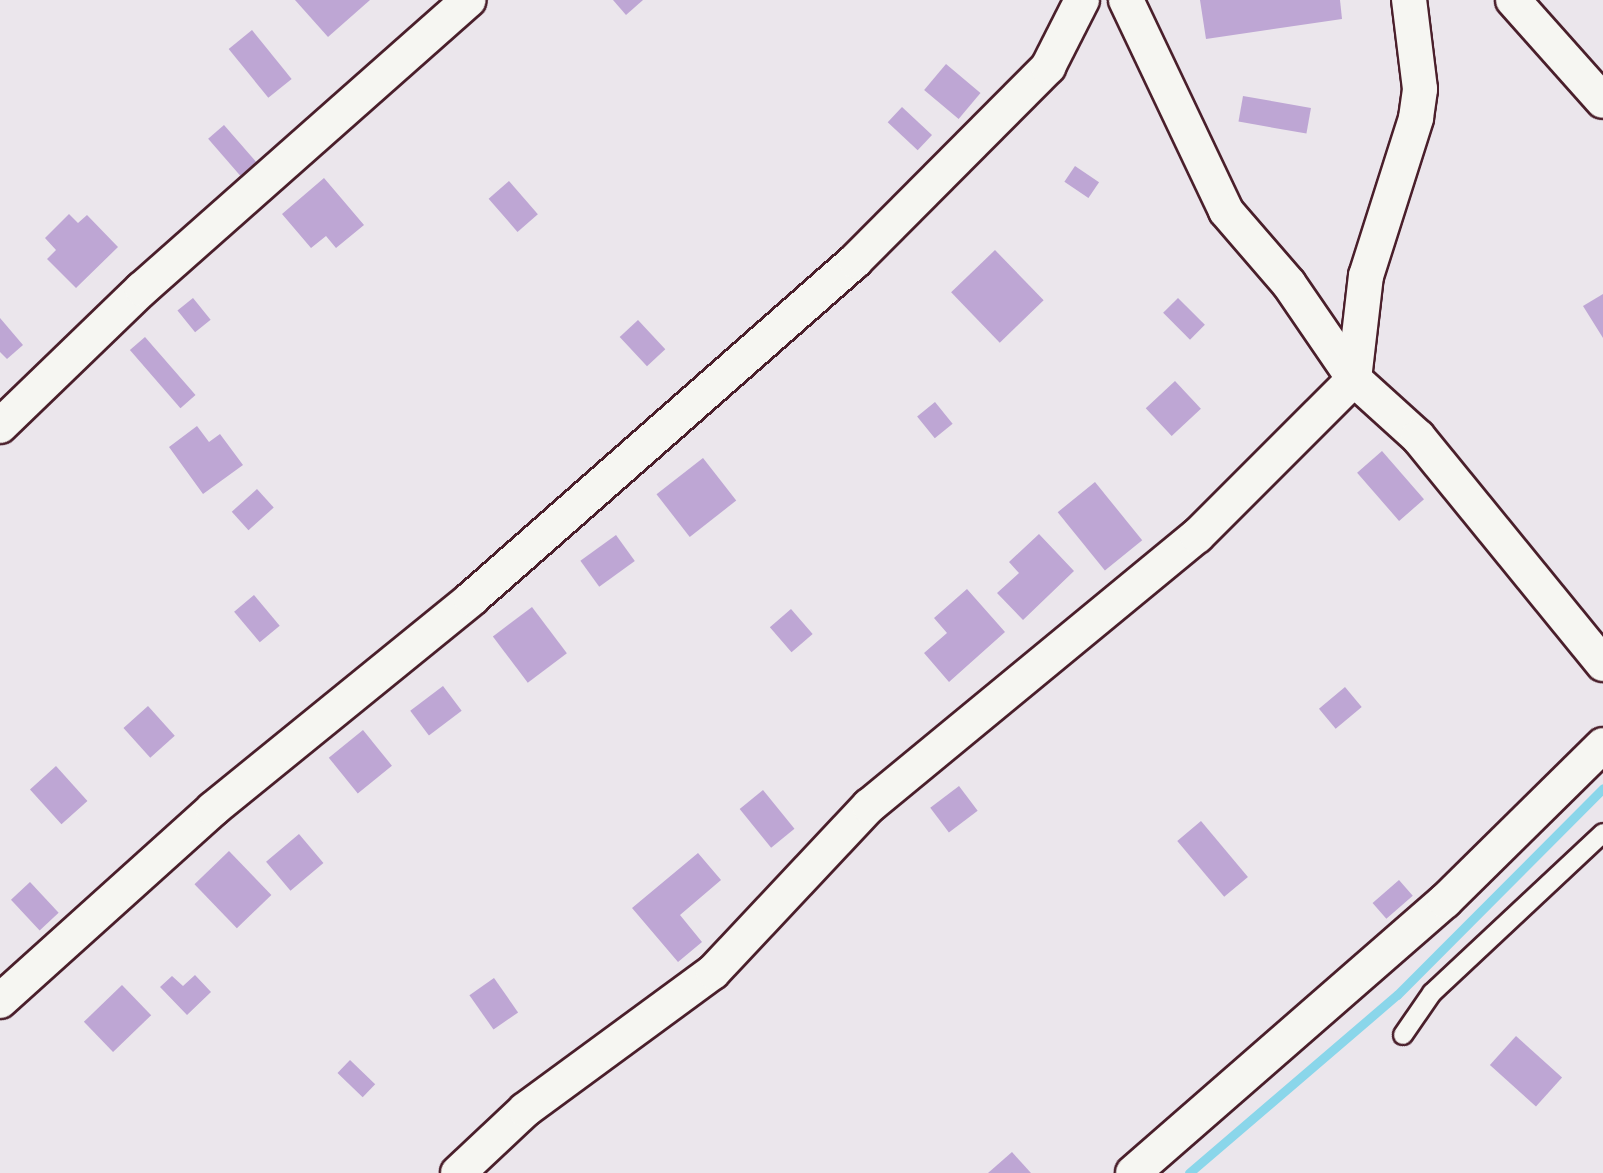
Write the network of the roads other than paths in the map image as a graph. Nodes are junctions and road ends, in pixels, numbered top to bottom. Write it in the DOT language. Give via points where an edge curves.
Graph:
graph roads {
  1 [pos="469,0"];
  2 [pos="1082,0"];
  3 [pos="1126,0"];
  4 [pos="1409,0"];
  5 [pos="1513,0"];
  6 [pos="1603,101"];
  7 [pos="1354,379"];
  8 [pos="0,426"];
  9 [pos="1603,664"];
  10 [pos="1603,745"];
  11 [pos="1603,833"];
  12 [pos="0,1001"];
  13 [pos="1403,1035"];
  14 [pos="458,1173"];
  15 [pos="1133,1173"];
  1 -- 8 [label="street" via="142,289"];
  2 -- 12 [label="street" via="1048,67 855,261 471,599 213,809"];
  3 -- 7 [label="street" via="1226,211 1289,284"];
  4 -- 7 [label="street" via="1420,89 1416,118 1366,276"];
  5 -- 6 [label="street"];
  7 -- 9 [label="street" via="1418,437"];
  7 -- 14 [label="street" via="1197,536 869,806 713,972 525,1110"];
  10 -- 15 [label="street" via="1445,901"];
  11 -- 13 [label="lane" via="1432,993"];
}
